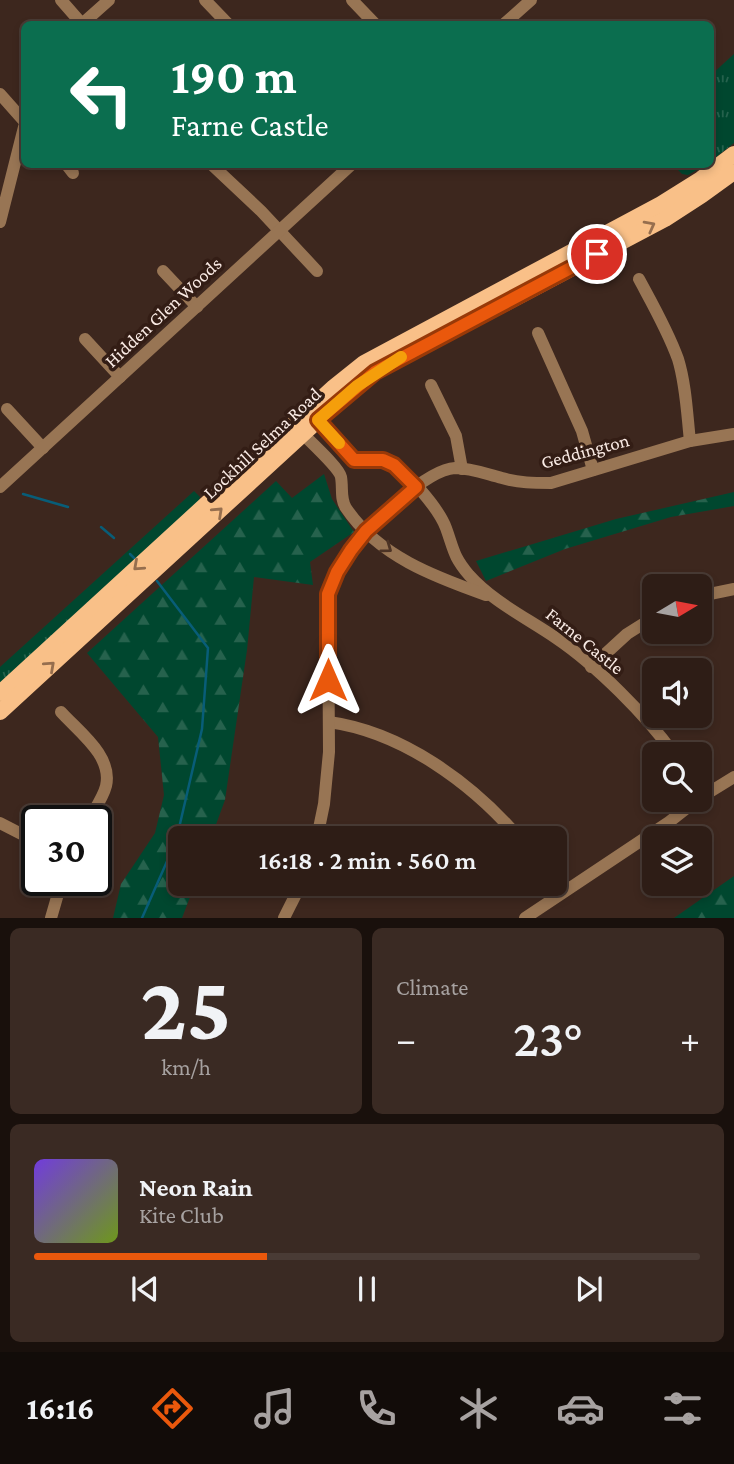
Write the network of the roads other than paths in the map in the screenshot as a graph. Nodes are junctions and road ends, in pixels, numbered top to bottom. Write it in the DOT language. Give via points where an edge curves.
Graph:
graph roads {
  1 [pos="61,0"];
  2 [pos="109,0"];
  3 [pos="205,0"];
  4 [pos="352,0"];
  5 [pos="531,0"];
  6 [pos="79,21"];
  7 [pos="85,21"];
  8 [pos="225,21"];
  9 [pos="372,21"];
  10 [pos="507,21"];
  11 [pos="0,94"];
  12 [pos="21,118"];
  13 [pos="21,139"];
  14 [pos="734,154"];
  15 [pos="216,168"];
  16 [pos="348,168"];
  17 [pos="734,172"];
  18 [pos="687,196"];
  19 [pos="0,222"];
  20 [pos="280,231"];
  21 [pos="163,271"];
  22 [pos="317,271"];
  23 [pos="639,279"];
  24 [pos="197,307"];
  25 [pos="538,333"];
  26 [pos="85,339"];
  27 [pos="120,377"];
  28 [pos="431,386"];
  29 [pos="7,410"];
  30 [pos="313,415"];
  31 [pos="298,429"];
  32 [pos="734,434"];
  33 [pos="336,440"];
  34 [pos="690,441"];
  35 [pos="43,448"];
  36 [pos="321,454"];
  37 [pos="354,460"];
  38 [pos="462,469"];
  39 [pos="593,470"];
  40 [pos="340,474"];
  41 [pos="0,487"];
  42 [pos="416,487"];
  43 [pos="366,531"];
  44 [pos="734,589"];
  45 [pos="712,594"];
  46 [pos="493,597"];
  47 [pos="642,625"];
  48 [pos="591,667"];
  49 [pos="26,678"];
  50 [pos="0,693"];
  51 [pos="0,712"];
  52 [pos="61,712"];
  53 [pos="329,722"];
  54 [pos="665,742"];
  55 [pos="734,777"];
  56 [pos="712,790"];
  57 [pos="97,805"];
  58 [pos="681,812"];
  59 [pos="0,823"];
  60 [pos="319,826"];
  61 [pos="507,826"];
  62 [pos="21,834"];
  63 [pos="567,890"];
  64 [pos="57,896"];
  65 [pos="295,896"];
  66 [pos="558,896"];
  67 [pos="51,918"];
  68 [pos="284,918"];
  69 [pos="525,918"];
  1 -- 6 [label="street"];
  2 -- 7 [label="street"];
  3 -- 8 [label="street"];
  4 -- 9 [label="street"];
  5 -- 10 [label="street"];
  11 -- 12 [label="street"];
  13 -- 19 [label="street"];
  14 -- 18 [label="main road, Lockhill Selma Road"];
  15 -- 20 [label="street"];
  16 -- 20 [label="street, Hidden Glen Woods"];
  17 -- 18 [label="main road, Lockhill Selma Road"];
  18 -- 30 [label="main road, Lockhill Selma Road" via="437,331 364,363"];
  20 -- 22 [label="street"];
  20 -- 24 [label="street, Hidden Glen Woods"];
  21 -- 24 [label="street"];
  23 -- 34 [label="street" via="678,361"];
  24 -- 27 [label="street, Hidden Glen Woods"];
  25 -- 39 [label="street" via="578,420"];
  26 -- 27 [label="street"];
  27 -- 35 [label="street, Hidden Glen Woods"];
  28 -- 38 [label="street" via="456,436"];
  29 -- 35 [label="street"];
  30 -- 31 [label="main road, Lockhill Selma Road"];
  30 -- 33 [label="street"];
  31 -- 36 [label="street"];
  31 -- 49 [label="main road, Lockhill Selma Road"];
  32 -- 34 [label="street, Geddington"];
  33 -- 36 [label="street"];
  33 -- 37 [label="street"];
  34 -- 39 [label="street, Geddington"];
  35 -- 41 [label="street, Hidden Glen Woods"];
  36 -- 40 [label="street"];
  37 -- 40 [label="street"];
  37 -- 42 [label="street, Farne Castle" via="383,460"];
  38 -- 39 [label="street, Geddington" via="528,484 551,483"];
  38 -- 42 [label="street, Geddington" via="444,469"];
  40 -- 43 [label="street, Farne Castle" via="344,505"];
  42 -- 43 [label="street, Geddington"];
  42 -- 46 [label="street, Farne Castle" via="446,527 456,560"];
  43 -- 46 [label="street, Farne Castle, one-way" via="416,568"];
  43 -- 53 [label="street, Geddington" via="337,572 328,594"];
  44 -- 45 [label="street"];
  46 -- 48 [label="street, Farne Castle" via="559,639"];
  47 -- 48 [label="street"];
  48 -- 54 [label="street, Farne Castle"];
  49 -- 50 [label="main road, Lockhill Selma Road"];
  49 -- 51 [label="main road, Lockhill Selma Road"];
  52 -- 57 [label="street" via="101,756 106,769 106,788"];
  53 -- 60 [label="street, Geddington" via="327,785"];
  53 -- 61 [label="street" via="377,734 425,758"];
  55 -- 56 [label="street"];
  58 -- 63 [label="street"];
  59 -- 62 [label="street"];
  64 -- 67 [label="street"];
  65 -- 68 [label="street"];
  66 -- 69 [label="street"];
}
